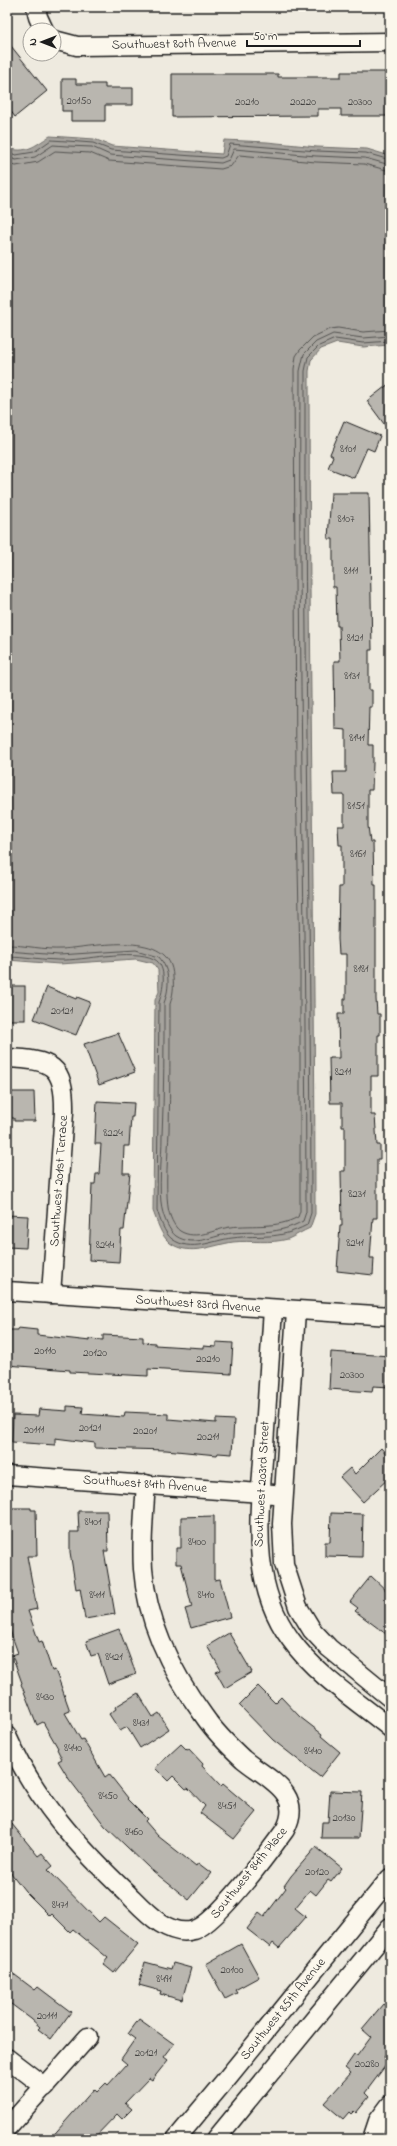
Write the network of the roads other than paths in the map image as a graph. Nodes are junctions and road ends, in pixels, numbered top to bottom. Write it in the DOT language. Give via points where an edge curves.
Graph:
graph roads {
  1 [pos="36,7"];
  2 [pos="40,22"];
  3 [pos="62,42"];
  4 [pos="390,42"];
  5 [pos="7,1058"];
  6 [pos="7,1291"];
  7 [pos="51,1294"];
  8 [pos="272,1309"];
  9 [pos="296,1311"];
  10 [pos="390,1316"];
  11 [pos="7,1475"];
  12 [pos="146,1484"];
  13 [pos="261,1493"];
  14 [pos="284,1495"];
  15 [pos="390,1698"];
  16 [pos="390,1728"];
  17 [pos="7,1736"];
  18 [pos="390,1878"];
  19 [pos="390,1927"];
  20 [pos="88,2037"];
  21 [pos="7,2058"];
  22 [pos="45,2087"];
  23 [pos="390,2105"];
  24 [pos="7,2128"];
  25 [pos="176,2139"];
  26 [pos="216,2139"];
  27 [pos="372,2139"];
  1 -- 2 [label="street"];
  3 -- 4 [label="street, Southwest 80th Avenue" via="77,46"];
  5 -- 7 [label="street, Southwest 201st Terrace" via="45,1063 56,1069 62,1085 64,1112"];
  6 -- 7 [label="street, Southwest 83rd Avenue"];
  7 -- 8 [label="street, Southwest 83rd Avenue"];
  8 -- 9 [label="street, Southwest 83rd Avenue"];
  8 -- 13 [label="street, Southwest 203rd Street"];
  9 -- 10 [label="street, Southwest 83rd Avenue"];
  9 -- 14 [label="street, Southwest 203rd Street"];
  11 -- 12 [label="street, Southwest 84th Avenue"];
  12 -- 13 [label="street, Southwest 84th Avenue"];
  12 -- 17 [label="street, Southwest 84th Place" via="143,1571 163,1647 183,1686 205,1718 243,1759 278,1786 290,1804 289,1823 279,1839 216,1916 205,1926 192,1931 177,1931 164,1925 85,1852 42,1797"];
  13 -- 14 [label="street, Southwest 84th Avenue"];
  13 -- 16 [label="street, Southwest 203rd Street" via="259,1557 265,1587 278,1620 291,1640 313,1664"];
  14 -- 15 [label="street, Southwest 203rd Street" via="281,1538 284,1564 298,1607 312,1630 329,1648"];
  18 -- 25 [label="street, Southwest 85th Avenue"];
  19 -- 26 [label="street"];
  20 -- 22 [label="street"];
  21 -- 22 [label="street"];
  22 -- 24 [label="street"];
  23 -- 27 [label="street" via="378,2121"];
}
